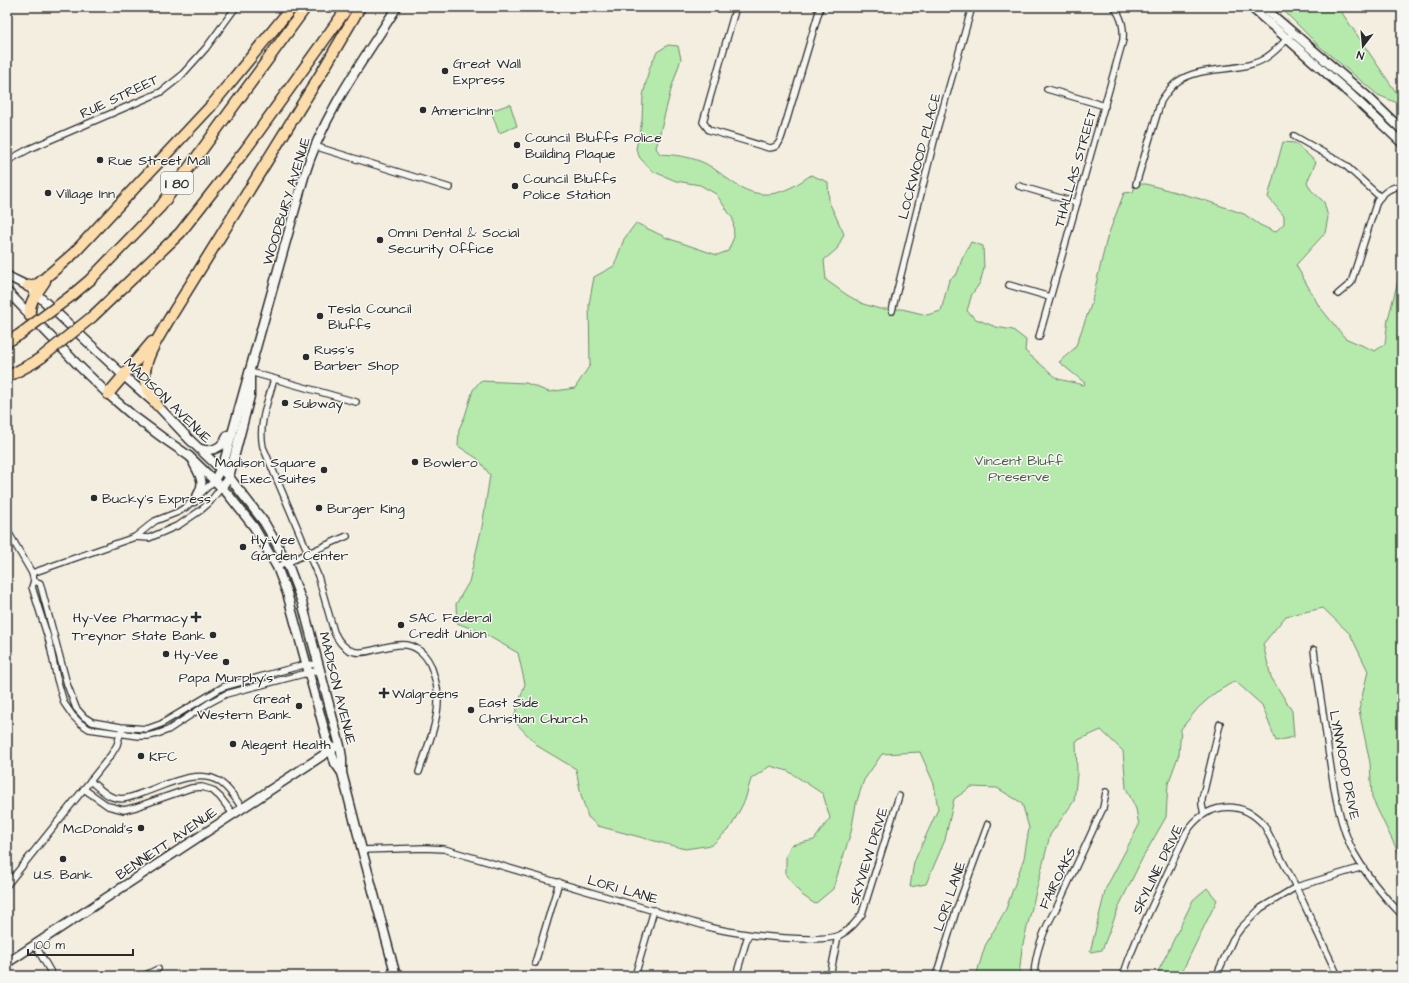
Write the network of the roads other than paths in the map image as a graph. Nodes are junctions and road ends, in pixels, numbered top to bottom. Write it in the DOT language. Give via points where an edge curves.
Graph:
graph roads {
  1 [pos="236,7"];
  2 [pos="292,7"];
  3 [pos="306,7"];
  4 [pos="348,7"];
  5 [pos="360,7"];
  6 [pos="397,7"];
  7 [pos="736,7"];
  8 [pos="819,7"];
  9 [pos="972,7"];
  10 [pos="1114,7"];
  11 [pos="1251,7"];
  12 [pos="1263,7"];
  13 [pos="1293,32"];
  14 [pos="1287,39"];
  15 [pos="1047,89"];
  16 [pos="1105,106"];
  17 [pos="1402,130"];
  18 [pos="1294,136"];
  19 [pos="1402,143"];
  20 [pos="314,146"];
  21 [pos="7,161"];
  22 [pos="1136,184"];
  23 [pos="1019,186"];
  24 [pos="1402,186"];
  25 [pos="450,188"];
  26 [pos="1380,197"];
  27 [pos="1077,203"];
  28 [pos="7,275"];
  29 [pos="49,276"];
  30 [pos="28,286"];
  31 [pos="1009,286"];
  32 [pos="7,291"];
  33 [pos="36,294"];
  34 [pos="1338,294"];
  35 [pos="1050,297"];
  36 [pos="892,311"];
  37 [pos="30,316"];
  38 [pos="168,321"];
  39 [pos="1039,337"];
  40 [pos="7,342"];
  41 [pos="250,372"];
  42 [pos="124,376"];
  43 [pos="7,377"];
  44 [pos="274,379"];
  45 [pos="108,394"];
  46 [pos="356,402"];
  47 [pos="157,405"];
  48 [pos="235,422"];
  49 [pos="197,447"];
  50 [pos="190,456"];
  51 [pos="221,469"];
  52 [pos="229,476"];
  53 [pos="214,481"];
  54 [pos="221,488"];
  55 [pos="194,501"];
  56 [pos="7,530"];
  57 [pos="347,536"];
  58 [pos="135,537"];
  59 [pos="309,553"];
  60 [pos="287,562"];
  61 [pos="277,567"];
  62 [pos="32,573"];
  63 [pos="34,581"];
  64 [pos="1314,650"];
  65 [pos="319,665"];
  66 [pos="308,668"];
  67 [pos="1220,724"];
  68 [pos="121,727"];
  69 [pos="120,734"];
  70 [pos="340,746"];
  71 [pos="330,749"];
  72 [pos="419,772"];
  73 [pos="342,773"];
  74 [pos="90,781"];
  75 [pos="84,789"];
  76 [pos="1106,792"];
  77 [pos="899,796"];
  78 [pos="242,808"];
  79 [pos="233,814"];
  80 [pos="1204,814"];
  81 [pos="988,824"];
  82 [pos="362,850"];
  83 [pos="1363,867"];
  84 [pos="559,882"];
  85 [pos="7,885"];
  86 [pos="1296,887"];
  87 [pos="654,910"];
  88 [pos="1402,915"];
  89 [pos="748,935"];
  90 [pos="838,936"];
  91 [pos="35,944"];
  92 [pos="7,963"];
  93 [pos="535,963"];
  94 [pos="158,969"];
  95 [pos="1220,970"];
  96 [pos="53,976"];
  97 [pos="143,976"];
  98 [pos="396,976"];
  99 [pos="635,976"];
  100 [pos="736,976"];
  101 [pos="830,976"];
  102 [pos="936,976"];
  103 [pos="1034,976"];
  104 [pos="1123,976"];
  105 [pos="1338,976"];
  1 -- 21 [label="street, RUE STREET" via="201,54 180,77 160,92"];
  2 -- 29 [label="highway" via="211,106 74,253"];
  3 -- 40 [label="highway, I 80, bridge" via="161,206 90,280"];
  4 -- 43 [label="highway, I 80, bridge" via="246,149 180,233 92,317 42,357"];
  5 -- 38 [label="highway"];
  6 -- 20 [label="main road, WOODBURY AVENUE" via="338,97"];
  7 -- 8 [label="street" via="703,122 709,130 769,148 776,147 780,142"];
  9 -- 36 [label="street, LOCKWOOD PLACE" via="937,130"];
  10 -- 16 [label="street, THALLAS STREET" via="1123,23 1123,40"];
  11 -- 14 [label="main road"];
  12 -- 13 [label="main road"];
  13 -- 14 [label="street"];
  13 -- 17 [label="main road"];
  14 -- 19 [label="main road"];
  14 -- 22 [label="street" via="1270,55 1254,64 1203,72 1176,82 1161,101"];
  15 -- 16 [label="street"];
  16 -- 27 [label="street, THALLAS STREET"];
  18 -- 26 [label="street" via="1345,165"];
  20 -- 25 [label="street"];
  20 -- 41 [label="main road, WOODBURY AVENUE"];
  23 -- 27 [label="street"];
  24 -- 26 [label="street" via="1396,186"];
  26 -- 34 [label="street" via="1351,283"];
  27 -- 35 [label="street, THALLAS STREET"];
  28 -- 30 [label="main road, MADISON AVENUE"];
  29 -- 30 [label="highway" via="38,284"];
  29 -- 33 [label="highway"];
  30 -- 33 [label="main road, MADISON AVENUE"];
  31 -- 35 [label="street"];
  32 -- 37 [label="main road, MADISON AVENUE"];
  33 -- 37 [label="highway" via="31,304"];
  33 -- 42 [label="main road, MADISON AVENUE"];
  35 -- 39 [label="street, THALLAS STREET"];
  37 -- 45 [label="main road, MADISON AVENUE"];
  38 -- 42 [label="highway"];
  38 -- 47 [label="highway" via="148,358 145,371 146,386"];
  41 -- 44 [label="street"];
  41 -- 48 [label="main road, WOODBURY AVENUE"];
  41 -- 52 [label="main road, WOODBURY AVENUE" via="250,396"];
  42 -- 45 [label="highway"];
  42 -- 47 [label="main road, MADISON AVENUE"];
  44 -- 46 [label="street"];
  44 -- 59 [label="street" via="262,423 261,440"];
  45 -- 50 [label="main road, MADISON AVENUE" via="132,415"];
  47 -- 49 [label="main road, MADISON AVENUE"];
  48 -- 49 [label="main road" via="226,440 218,448 209,450"];
  48 -- 51 [label="main road, WOODBURY AVENUE"];
  49 -- 51 [label="main road, MADISON AVENUE"];
  50 -- 53 [label="main road, MADISON AVENUE"];
  50 -- 55 [label="main road" via="202,483"];
  51 -- 52 [label="main road, MADISON AVENUE"];
  51 -- 53 [label="main road, WOODBURY AVENUE"];
  52 -- 54 [label="main road, WOODBURY AVENUE"];
  52 -- 60 [label="main road, MADISON AVENUE" via="264,522"];
  53 -- 54 [label="main road, MADISON AVENUE"];
  53 -- 55 [label="street"];
  54 -- 58 [label="street" via="194,516 179,525 148,538"];
  54 -- 61 [label="main road, MADISON AVENUE" via="254,526"];
  55 -- 58 [label="street" via="178,512 155,521"];
  56 -- 62 [label="street"];
  57 -- 59 [label="street"];
  58 -- 62 [label="street"];
  59 -- 60 [label="street"];
  59 -- 72 [label="street" via="334,632 342,645 348,649 370,652 408,645 422,652 428,659 436,681 438,700 436,717"];
  60 -- 61 [label="street"];
  60 -- 65 [label="main road, MADISON AVENUE" via="302,602"];
  61 -- 66 [label="main road, MADISON AVENUE"];
  62 -- 63 [label="street"];
  63 -- 68 [label="street" via="40,583 67,684 76,708 84,718 92,722"];
  63 -- 69 [label="street" via="32,587 64,703 73,716 89,729"];
  64 -- 83 [label="street, LYNWOOD DRIVE" via="1336,796 1353,852"];
  65 -- 66 [label="street"];
  65 -- 70 [label="main road, MADISON AVENUE"];
  66 -- 68 [label="street" via="223,687 154,728"];
  66 -- 69 [label="street" via="226,694 168,730 157,734"];
  66 -- 71 [label="main road, MADISON AVENUE"];
  67 -- 80 [label="street" via="1202,799"];
  68 -- 69 [label="street"];
  69 -- 74 [label="street" via="111,755"];
  70 -- 71 [label="main road, BENNETT AVENUE"];
  70 -- 73 [label="main road, MADISON AVENUE"];
  71 -- 73 [label="main road, MADISON AVENUE"];
  71 -- 78 [label="main road, BENNETT AVENUE"];
  73 -- 82 [label="main road, MADISON AVENUE"];
  74 -- 75 [label="street"];
  74 -- 78 [label="street" via="108,795 123,799 188,777 207,777 220,782"];
  75 -- 79 [label="street" via="108,806 124,810 191,788 202,787 212,790"];
  75 -- 85 [label="street"];
  76 -- 103 [label="street, FAIROAKS" via="1103,808 1057,908 1048,922"];
  77 -- 90 [label="street, SKYVIEW DRIVE" via="864,910 854,925"];
  78 -- 79 [label="main road, BENNETT AVENUE"];
  79 -- 91 [label="main road, BENNETT AVENUE"];
  80 -- 86 [label="street, SKYLINE DRIVE" via="1212,810 1233,808 1246,811 1259,819 1269,832"];
  80 -- 104 [label="street, SKYLINE DRIVE" via="1197,818 1186,833"];
  81 -- 102 [label="street, LORI LANE" via="956,911"];
  82 -- 84 [label="street, LORI LANE" via="444,849"];
  82 -- 98 [label="main road, MADISON AVENUE"];
  83 -- 86 [label="street"];
  83 -- 88 [label="street, LYNWOOD DRIVE"];
  84 -- 87 [label="street, LORI LANE"];
  84 -- 93 [label="street"];
  86 -- 95 [label="street" via="1252,915 1233,939"];
  86 -- 105 [label="street, SKYLINE DRIVE"];
  87 -- 89 [label="street, LORI LANE" via="712,928"];
  87 -- 99 [label="street"];
  89 -- 90 [label="street, LORI LANE" via="809,939"];
  89 -- 100 [label="street"];
  90 -- 101 [label="street"];
  91 -- 92 [label="main road, BENNETT AVENUE"];
  91 -- 96 [label="street"];
  94 -- 97 [label="street"];
}
